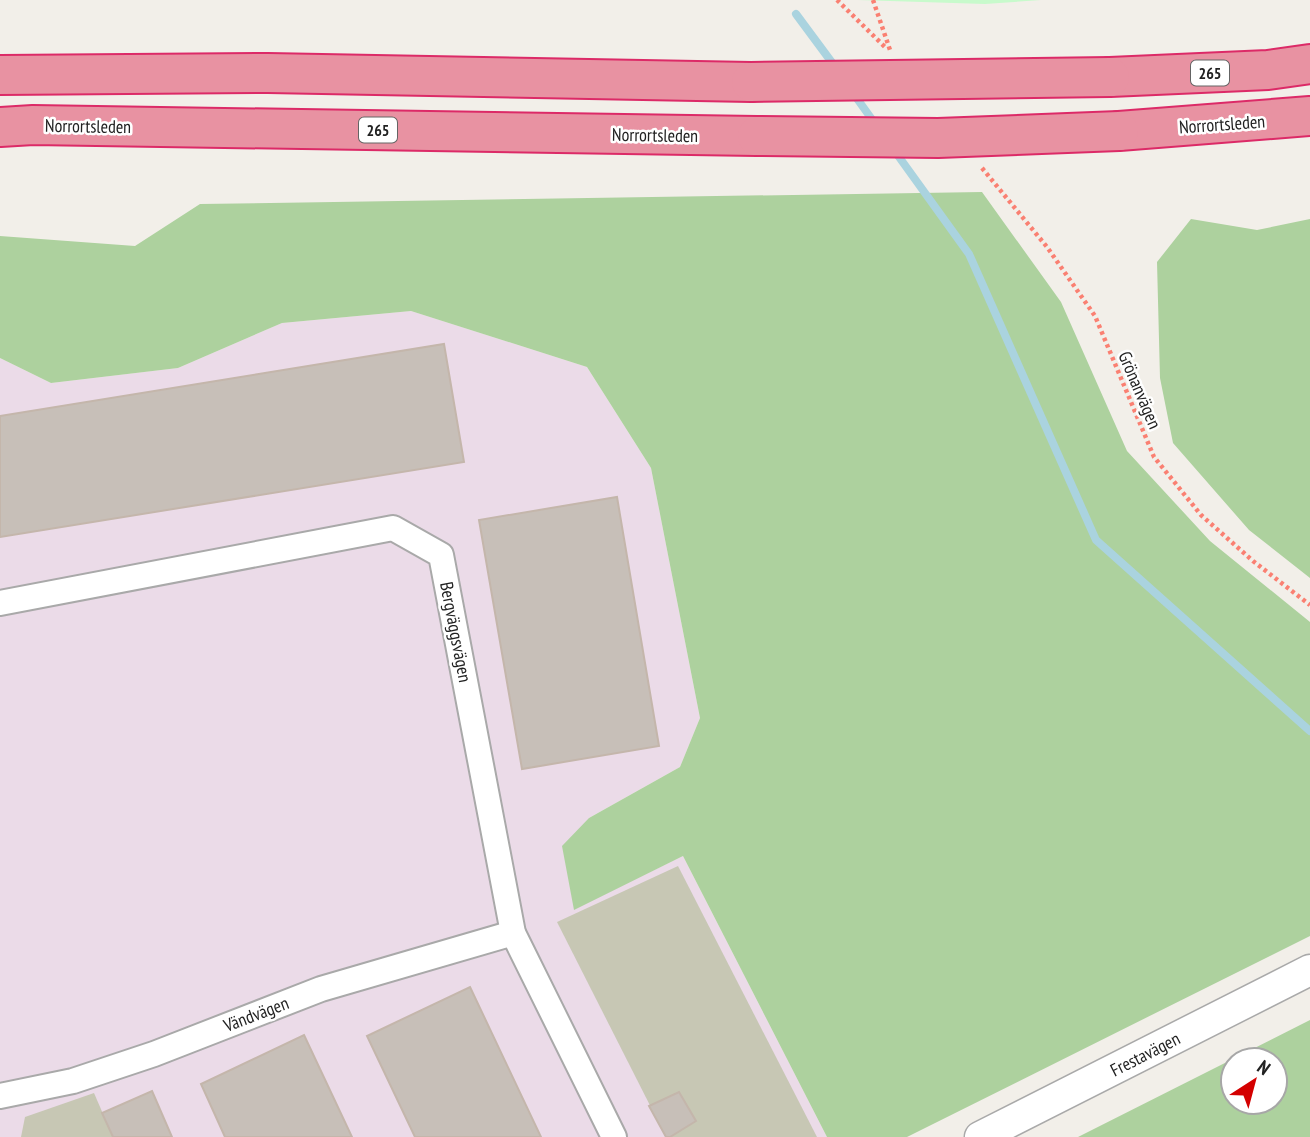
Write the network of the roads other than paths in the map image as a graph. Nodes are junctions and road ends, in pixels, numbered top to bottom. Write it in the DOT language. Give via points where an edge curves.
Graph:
graph roads {
  1 [pos="1310,64"];
  2 [pos="0,75"];
  3 [pos="1310,116"];
  4 [pos="0,127"];
  5 [pos="0,603"];
  6 [pos="513,933"];
  7 [pos="1310,970"];
  8 [pos="0,1096"];
  9 [pos="614,1137"];
  10 [pos="980,1137"];
  1 -- 2 [label="highway, 265, bridge" via="1110,77 751,82 268,73"];
  3 -- 4 [label="highway, Norrortsleden / 265, bridge" via="1119,131 938,138"];
  5 -- 6 [label="street, Bergväggsvägen" via="394,528 441,555"];
  6 -- 8 [label="street, Vändvägen" via="321,989 74,1081"];
  6 -- 9 [label="street, Bergväggsvägen"];
  7 -- 10 [label="street, Frestavägen"];
}
